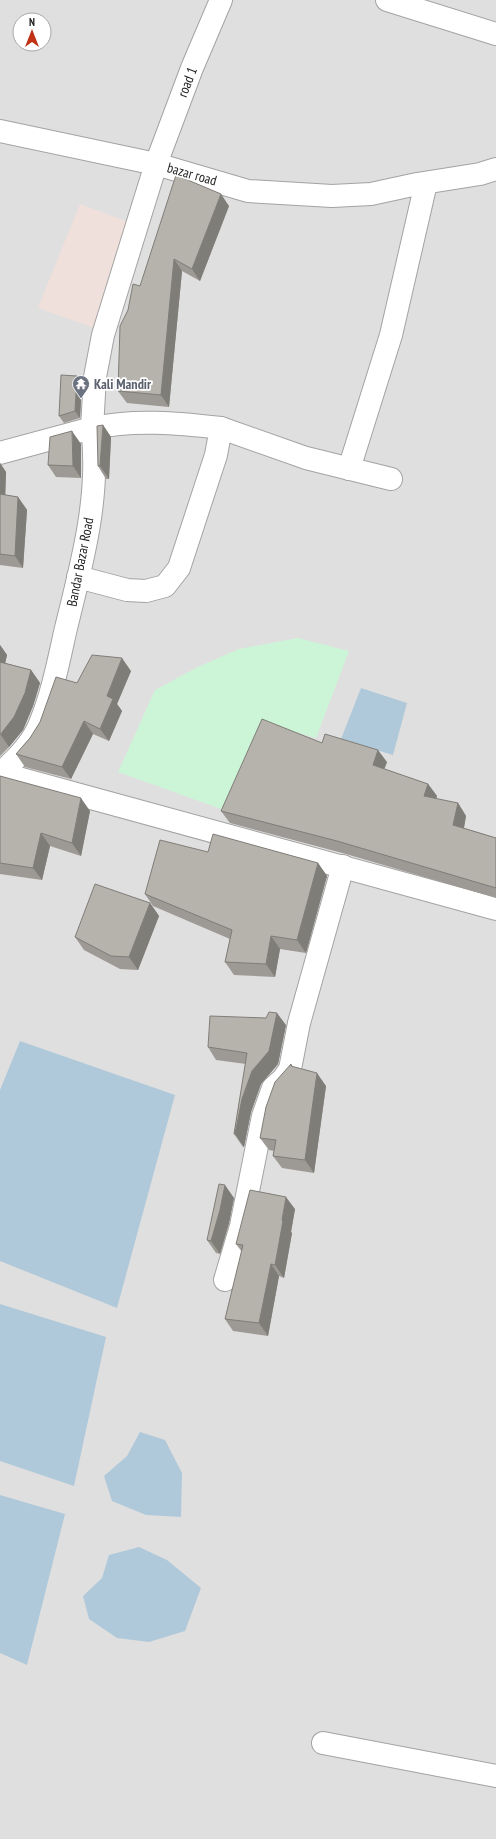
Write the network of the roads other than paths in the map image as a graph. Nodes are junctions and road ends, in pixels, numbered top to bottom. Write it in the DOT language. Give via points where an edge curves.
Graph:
graph roads {
  1 [pos="221,0"];
  2 [pos="387,0"];
  3 [pos="496,34"];
  4 [pos="0,131"];
  5 [pos="156,164"];
  6 [pos="496,169"];
  7 [pos="426,183"];
  8 [pos="92,428"];
  9 [pos="221,428"];
  10 [pos="0,453"];
  11 [pos="349,469"];
  12 [pos="391,479"];
  13 [pos="78,577"];
  14 [pos="0,773"];
  15 [pos="343,866"];
  16 [pos="496,909"];
  17 [pos="225,1280"];
  18 [pos="323,1743"];
  19 [pos="496,1776"];
  1 -- 5 [label="street, road 1"];
  2 -- 3 [label="street"];
  4 -- 5 [label="street"];
  5 -- 7 [label="street, bazar road" via="248,191 292,195 371,194"];
  5 -- 8 [label="street, bazar road" via="103,335 95,377"];
  6 -- 7 [label="street, bazar road"];
  7 -- 11 [label="street" via="391,335"];
  8 -- 9 [label="street" via="114,423 139,422"];
  8 -- 10 [label="street"];
  8 -- 13 [label="street, Bandar Bazar Road" via="94,474 87,533"];
  9 -- 11 [label="street" via="306,458"];
  9 -- 13 [label="street" via="216,455 179,568 165,586 146,591 127,590"];
  11 -- 12 [label="street"];
  13 -- 14 [label="street, Bandar Bazar Road" via="41,722 26,749"];
  14 -- 15 [label="street"];
  15 -- 16 [label="street"];
  15 -- 17 [label="street" via="299,1023 290,1069 273,1088 263,1116 241,1226"];
  18 -- 19 [label="street"];
}
